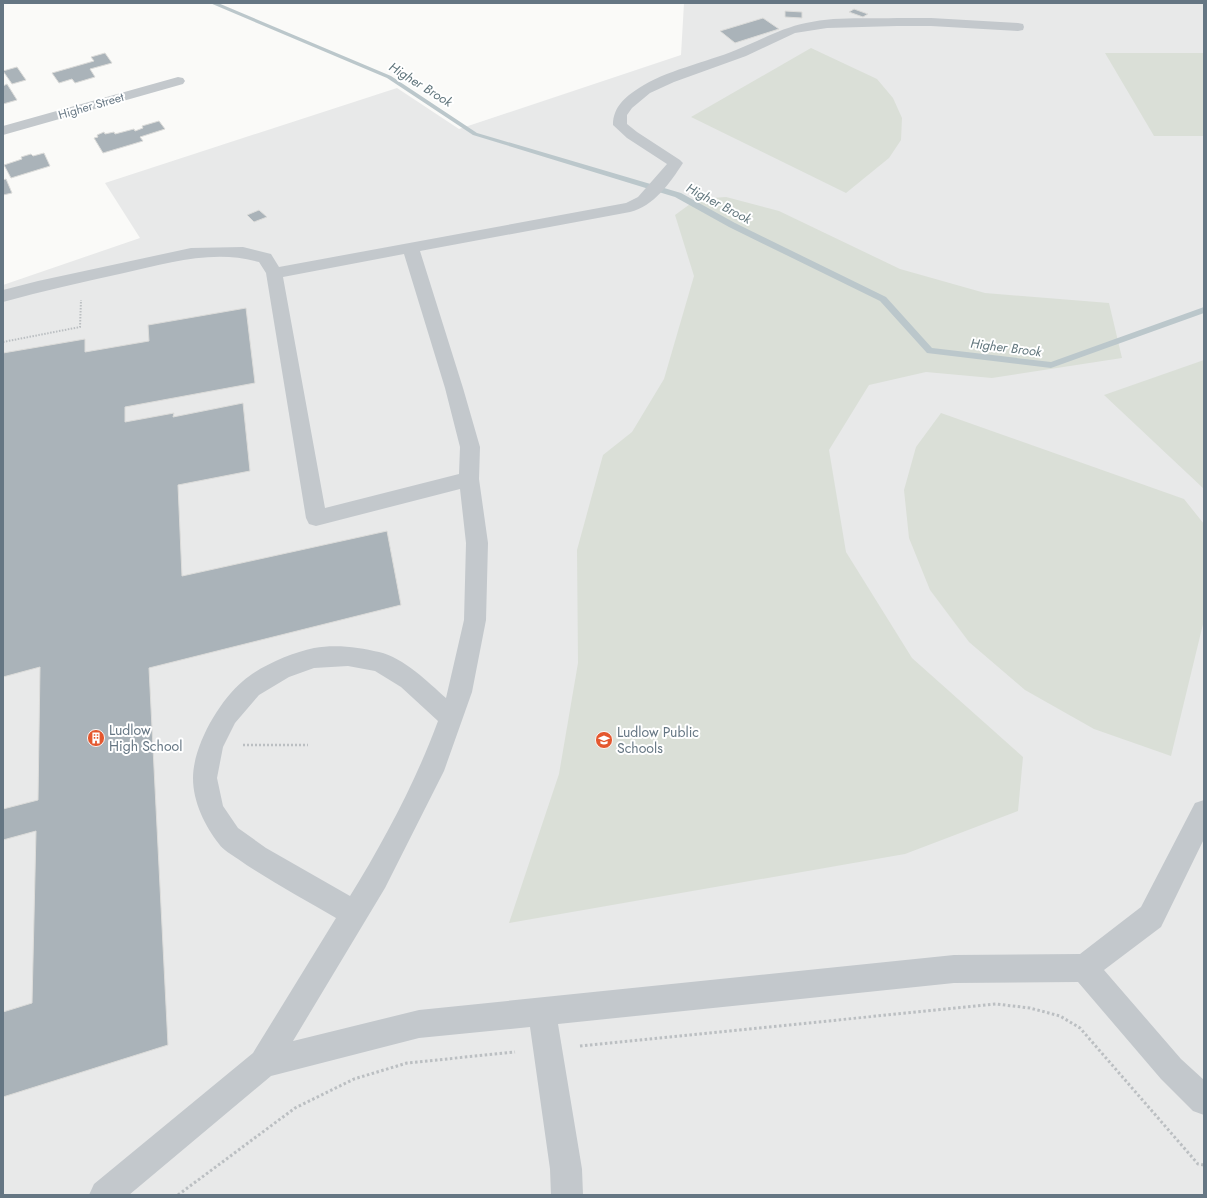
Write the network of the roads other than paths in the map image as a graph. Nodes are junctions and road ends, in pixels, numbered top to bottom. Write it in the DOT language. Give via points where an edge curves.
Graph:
graph roads {
  1 [pos="1018,27"];
  2 [pos="178,81"];
  3 [pos="3,131"];
  4 [pos="410,247"];
  5 [pos="274,273"];
  6 [pos="3,296"];
  7 [pos="469,479"];
  8 [pos="451,717"];
  9 [pos="1204,812"];
  10 [pos="355,914"];
  11 [pos="1084,968"];
  12 [pos="542,1010"];
  13 [pos="263,1063"];
  14 [pos="1204,1100"];
  15 [pos="566,1182"];
  16 [pos="105,1195"];
  1 -- 4 [label="street" via="931,22 827,24 791,30 741,54 669,79 645,90 626,105 620,115 620,125 675,163 668,175 644,200 630,207"];
  2 -- 3 [label="street, Higher Street"];
  4 -- 5 [label="street"];
  4 -- 7 [label="street" via="470,447"];
  5 -- 6 [label="street" via="266,258 243,252 191,253"];
  5 -- 7 [label="street" via="316,518"];
  7 -- 8 [label="street" via="477,542 475,620 460,692"];
  8 -- 10 [label="street" via="435,762 376,879"];
  8 -- 10 [label="street" via="409,680 380,662 348,656 314,658 281,669 251,688 227,715 211,745 205,778 211,810 229,837"];
  9 -- 11 [label="street" via="1151,917"];
  10 -- 13 [label="street"];
  11 -- 12 [label="street" via="954,969"];
  11 -- 14 [label="street" via="1171,1069"];
  12 -- 13 [label="street" via="419,1024"];
  12 -- 15 [label="street"];
  13 -- 16 [label="street"];
}
